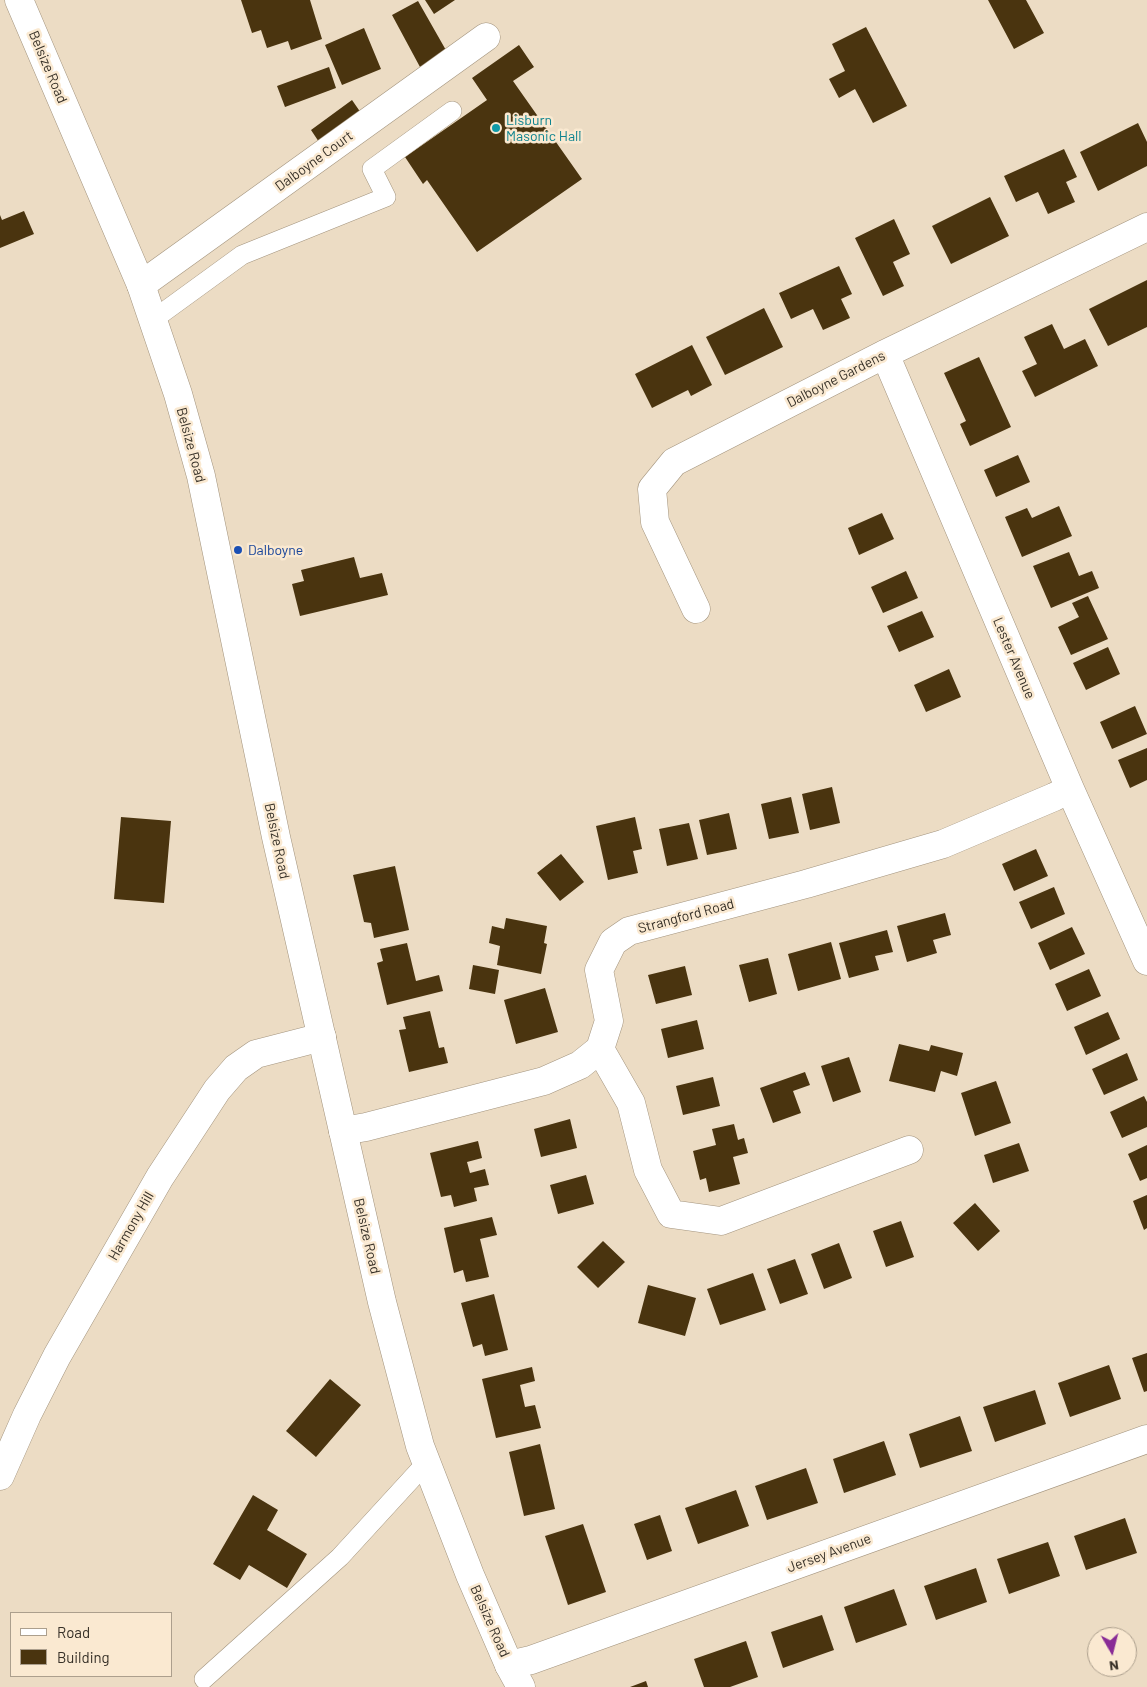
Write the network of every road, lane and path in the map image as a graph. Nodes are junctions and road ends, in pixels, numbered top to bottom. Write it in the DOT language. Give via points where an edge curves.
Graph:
graph roads {
  1 [pos="19,0"];
  2 [pos="486,37"];
  3 [pos="452,111"];
  4 [pos="1147,227"];
  5 [pos="141,285"];
  6 [pos="154,319"];
  7 [pos="885,354"];
  8 [pos="696,609"];
  9 [pos="1070,789"];
  10 [pos="1147,961"];
  11 [pos="322,1037"];
  12 [pos="600,1049"];
  13 [pos="342,1131"];
  14 [pos="909,1150"];
  15 [pos="1147,1439"];
  16 [pos="427,1462"];
  17 [pos="0,1476"];
  18 [pos="515,1676"];
  19 [pos="204,1679"];
  1 -- 5 [label="street, Belsize Road"];
  2 -- 5 [label="street, Dalboyne Court"];
  3 -- 6 [label="lane" via="372,169 386,197 242,255"];
  4 -- 7 [label="street, Dalboyne Gardens"];
  5 -- 6 [label="street, Belsize Road"];
  6 -- 11 [label="street, Belsize Road" via="200,476"];
  7 -- 8 [label="street, Dalboyne Gardens" via="674,462 652,489 655,522"];
  7 -- 9 [label="street, Lester Avenue"];
  9 -- 10 [label="street, Lester Avenue"];
  9 -- 12 [label="street, Strangford Road" via="943,844 629,930 613,942 598,970 609,1021"];
  11 -- 13 [label="street, Belsize Road"];
  11 -- 17 [label="street, Harmony Hill" via="256,1054 236,1068 217,1090 145,1202 57,1356"];
  12 -- 13 [label="street" via="580,1065 544,1081"];
  12 -- 14 [label="street" via="631,1103 648,1170 671,1214 721,1221"];
  13 -- 16 [label="street, Belsize Road" via="382,1302"];
  15 -- 18 [label="street, Jersey Avenue" via="541,1656"];
  16 -- 18 [label="street, Belsize Road" via="470,1575"];
  16 -- 19 [label="lane" via="340,1557"];
}
